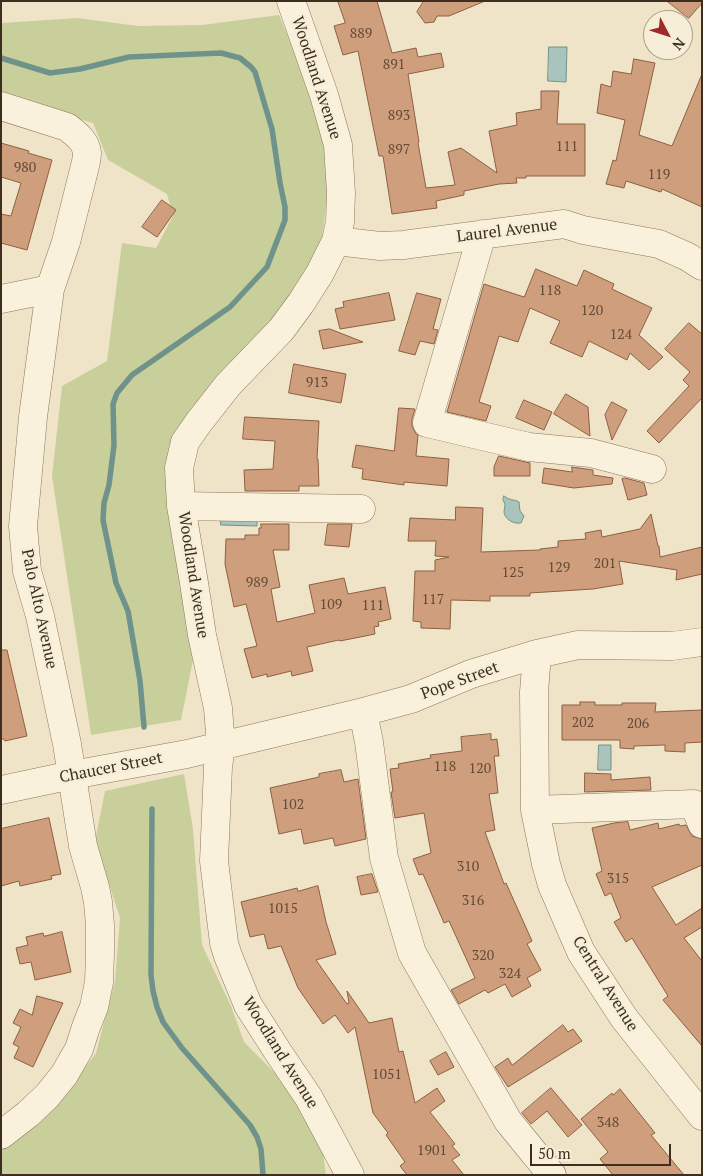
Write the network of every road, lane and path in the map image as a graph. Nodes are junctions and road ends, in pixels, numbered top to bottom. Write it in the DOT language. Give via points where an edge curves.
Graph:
graph roads {
  1 [pos="291,1"];
  2 [pos="1,106"];
  3 [pos="482,234"];
  4 [pos="336,241"];
  5 [pos="702,266"];
  6 [pos="50,289"];
  7 [pos="1,299"];
  8 [pos="652,469"];
  9 [pos="181,506"];
  10 [pos="361,509"];
  11 [pos="702,642"];
  12 [pos="537,654"];
  13 [pos="363,712"];
  14 [pos="221,746"];
  15 [pos="72,775"];
  16 [pos="1,790"];
  17 [pos="535,810"];
  18 [pos="702,824"];
  19 [pos="702,1116"];
  20 [pos="1,1135"];
  21 [pos="350,1175"];
  22 [pos="552,1175"];
  1 -- 4 [label="street, Woodland Avenue" via="338,145 341,193"];
  2 -- 6 [label="street, Palo Alto Avenue" via="67,127 83,142 87,153 66,242"];
  3 -- 4 [label="street, Laurel Avenue" via="387,246"];
  3 -- 5 [label="street, Laurel Avenue" via="564,224 659,244"];
  3 -- 8 [label="street" via="428,423 530,447 591,453"];
  4 -- 9 [label="street, Woodland Avenue" via="320,273 281,330 228,385 185,442 179,468"];
  6 -- 7 [label="street"];
  6 -- 15 [label="street, Palo Alto Avenue" via="23,526 27,571 46,643"];
  9 -- 10 [label="street"];
  9 -- 14 [label="street, Woodland Avenue" via="202,635 218,708"];
  11 -- 12 [label="street, Pope Street" via="672,646 578,645"];
  12 -- 13 [label="street, Pope Street" via="471,674 406,701"];
  12 -- 17 [label="street, Central Avenue" via="534,692"];
  13 -- 14 [label="street, Pope Street"];
  13 -- 22 [label="street" via="384,858 412,953 508,1121"];
  14 -- 15 [label="street, Chaucer Street"];
  14 -- 21 [label="street, Woodland Avenue" via="214,861 224,943 248,1005 309,1098"];
  15 -- 16 [label="street, Chaucer Street"];
  15 -- 20 [label="street, Palo Alto Avenue" via="100,924 94,1007 79,1049 64,1074 47,1096"];
  17 -- 18 [label="street" via="694,804"];
  17 -- 19 [label="street, Central Avenue" via="552,885 581,952 624,1018"];
}
